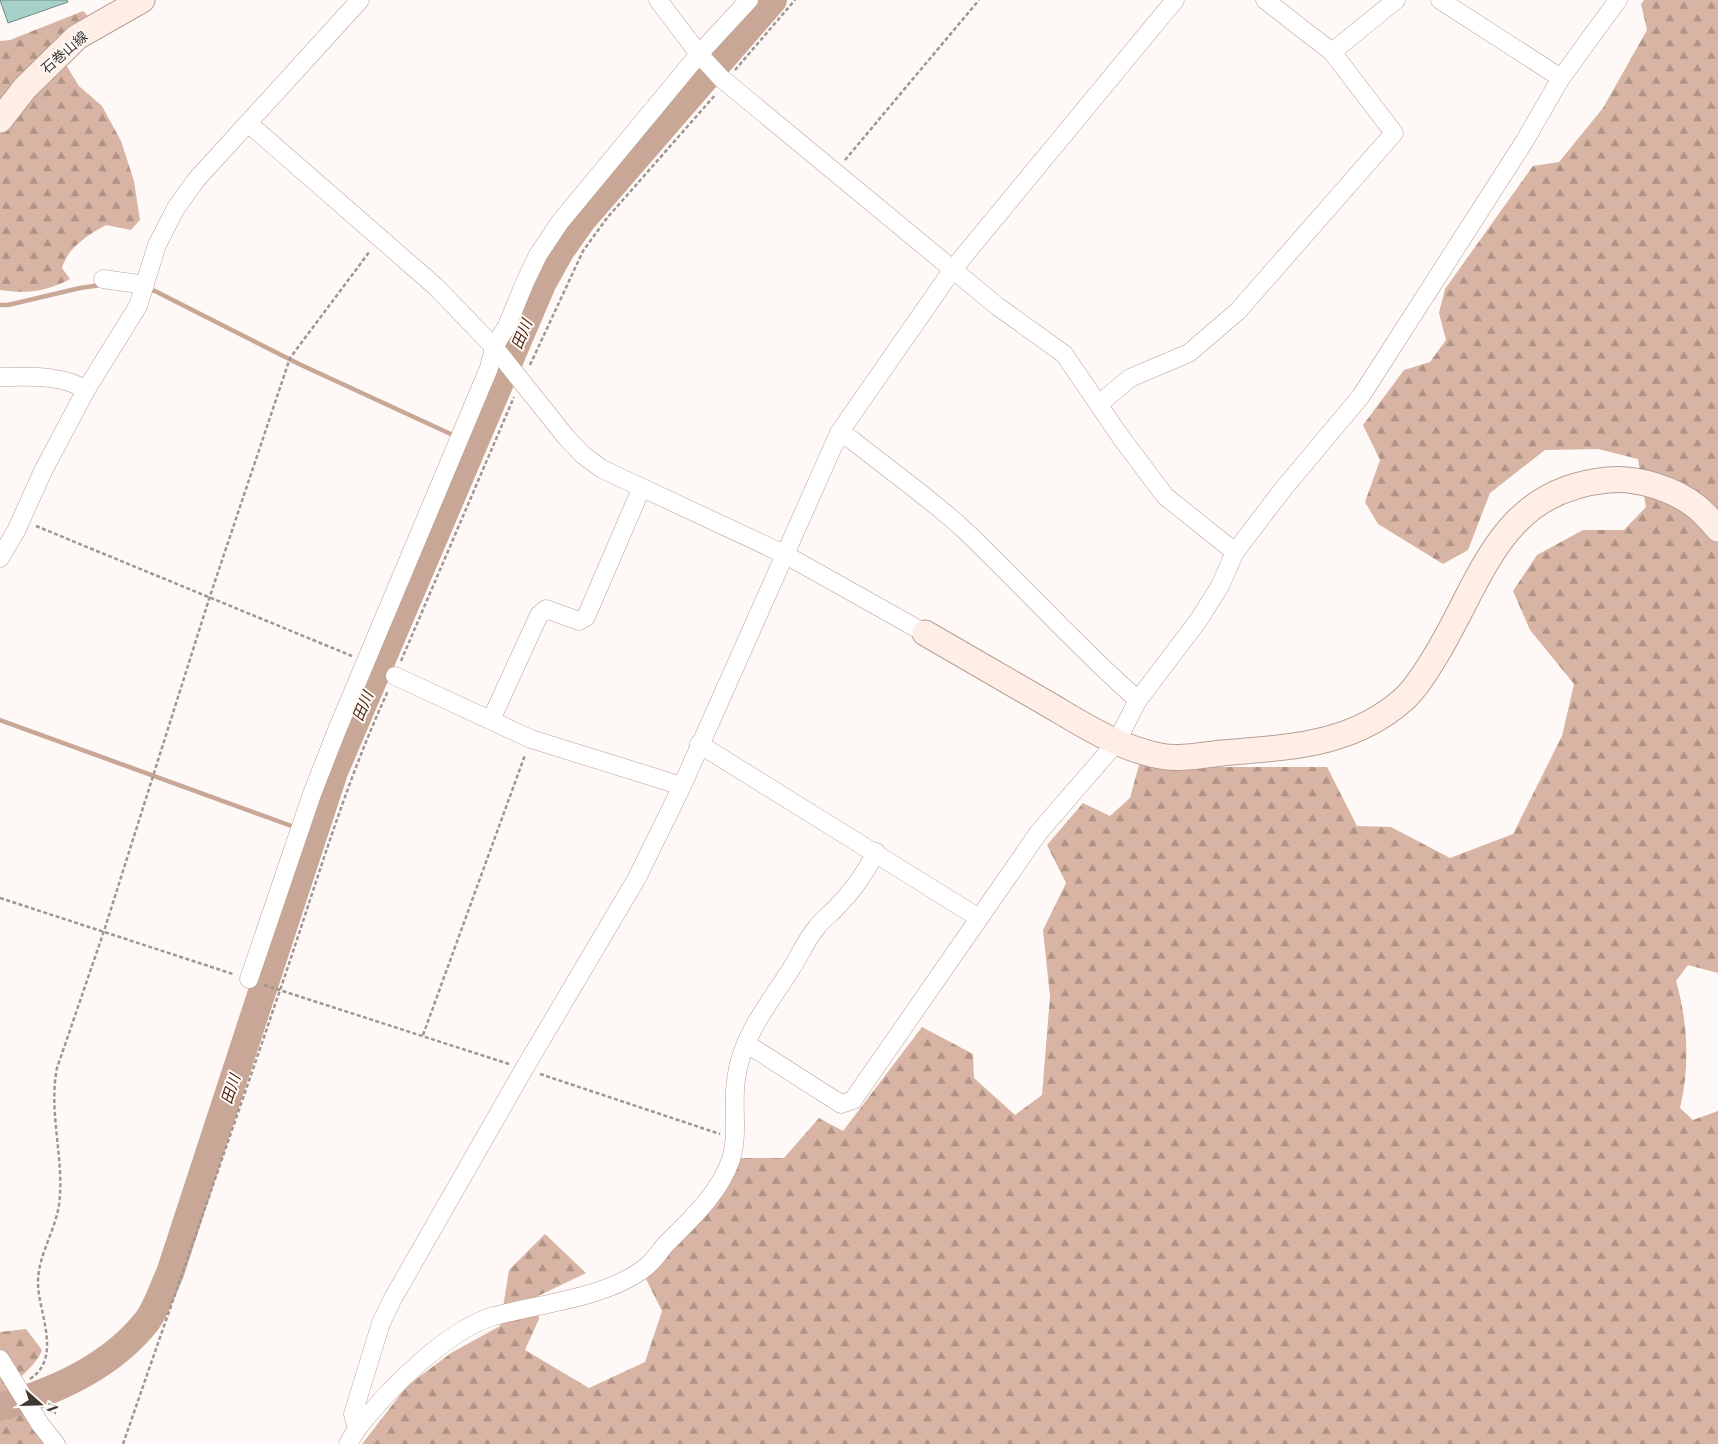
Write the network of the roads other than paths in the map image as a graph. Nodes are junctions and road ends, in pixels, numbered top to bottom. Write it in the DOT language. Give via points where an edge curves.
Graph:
graph roads {
  1 [pos="142,0"];
  2 [pos="360,0"];
  3 [pos="658,0"];
  4 [pos="749,0"];
  5 [pos="1175,0"];
  6 [pos="1265,0"];
  7 [pos="1396,0"];
  8 [pos="1440,0"];
  9 [pos="1618,0"];
  10 [pos="1332,52"];
  11 [pos="701,57"];
  12 [pos="1561,78"];
  13 [pos="0,120"];
  14 [pos="248,123"];
  15 [pos="953,269"];
  16 [pos="103,279"];
  17 [pos="146,285"];
  18 [pos="497,351"];
  19 [pos="0,377"];
  20 [pos="86,390"];
  21 [pos="1099,404"];
  22 [pos="839,433"];
  23 [pos="641,489"];
  24 [pos="1718,529"];
  25 [pos="1235,552"];
  26 [pos="784,554"];
  27 [pos="0,558"];
  28 [pos="925,633"];
  29 [pos="394,676"];
  30 [pos="1138,700"];
  31 [pos="491,720"];
  32 [pos="1116,743"];
  33 [pos="699,744"];
  34 [pos="682,786"];
  35 [pos="876,852"];
  36 [pos="979,918"];
  37 [pos="252,980"];
  38 [pos="747,1044"];
  39 [pos="0,1358"];
  40 [pos="357,1429"];
  41 [pos="56,1444"];
  42 [pos="348,1444"];
  1 -- 13 [label="street, 石巻山線" via="77,37 25,88"];
  2 -- 14 [label="street"];
  3 -- 11 [label="street"];
  4 -- 11 [label="street"];
  5 -- 15 [label="street"];
  6 -- 10 [label="street"];
  7 -- 10 [label="street"];
  8 -- 12 [label="street"];
  9 -- 12 [label="street"];
  10 -- 21 [label="street" via="1394,133 1238,311 1189,353 1130,378"];
  11 -- 15 [label="street" via="721,78"];
  11 -- 18 [label="street" via="560,222 538,254"];
  12 -- 25 [label="street" via="1524,142 1360,396"];
  14 -- 17 [label="street" via="196,180 176,208 157,244"];
  14 -- 18 [label="street" via="435,286"];
  15 -- 21 [label="street" via="997,306 1064,354"];
  15 -- 22 [label="street"];
  16 -- 17 [label="street"];
  17 -- 20 [label="street" via="138,306"];
  18 -- 23 [label="street" via="583,455 602,470"];
  18 -- 37 [label="street" via="312,794"];
  19 -- 20 [label="street" via="47,378 79,385"];
  20 -- 27 [label="street"];
  21 -- 25 [label="street" via="1166,496"];
  22 -- 26 [label="street"];
  22 -- 30 [label="street" via="957,524 1028,592 1082,650"];
  23 -- 26 [label="street"];
  23 -- 31 [label="street" via="586,617 579,621 546,609 539,615"];
  24 -- 32 [label="street" via="1698,507 1670,491 1634,480 1583,482 1555,492 1530,507 1511,524 1425,673 1405,698 1375,719 1340,736 1301,746 1162,757"];
  25 -- 30 [label="street" via="1220,586 1198,621"];
  26 -- 28 [label="street"];
  26 -- 33 [label="street"];
  28 -- 32 [label="street"];
  29 -- 31 [label="street"];
  30 -- 32 [label="street"];
  31 -- 34 [label="street" via="531,739"];
  32 -- 36 [label="street" via="1039,832"];
  33 -- 34 [label="street"];
  33 -- 35 [label="street"];
  34 -- 40 [label="street" via="637,878 392,1300 381,1323 353,1414"];
  35 -- 36 [label="street"];
  35 -- 38 [label="street" via="871,863 805,942"];
  36 -- 38 [label="street" via="853,1100 841,1104"];
  38 -- 40 [label="street" via="736,1081 736,1124 731,1158 699,1212 646,1266 624,1280 578,1297 492,1317 459,1334 412,1369"];
  39 -- 41 [label="street" via="33,1414"];
  40 -- 42 [label="street"];
}
